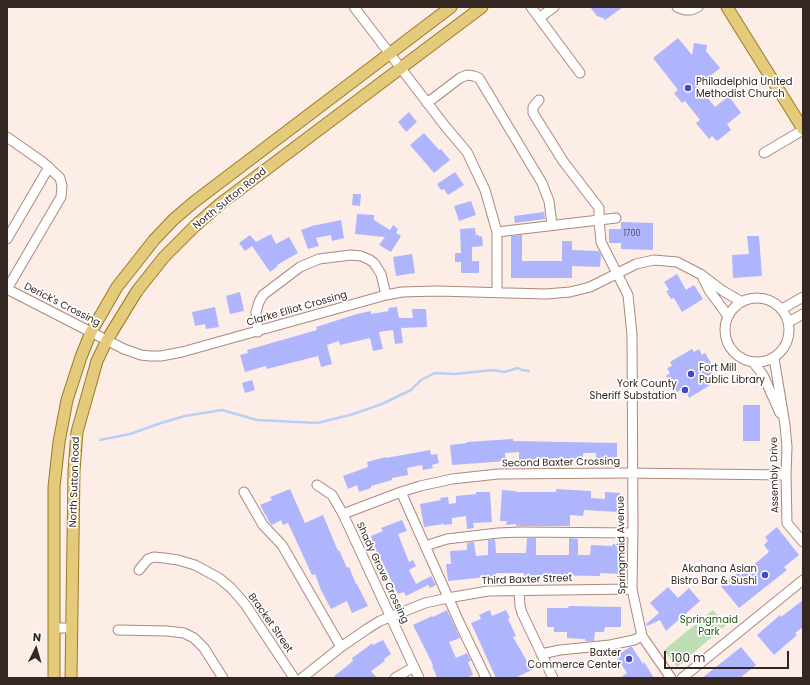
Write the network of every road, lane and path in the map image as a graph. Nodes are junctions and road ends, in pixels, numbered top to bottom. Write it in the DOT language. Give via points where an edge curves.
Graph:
graph roads {
  1 [pos="354,7"];
  2 [pos="451,7"];
  3 [pos="482,7"];
  4 [pos="531,7"];
  5 [pos="554,7"];
  6 [pos="677,7"];
  7 [pos="698,7"];
  8 [pos="731,9"];
  9 [pos="539,18"];
  10 [pos="389,53"];
  11 [pos="401,68"];
  12 [pos="580,72"];
  13 [pos="539,100"];
  14 [pos="427,103"];
  15 [pos="803,130"];
  16 [pos="7,137"];
  17 [pos="764,153"];
  18 [pos="49,167"];
  19 [pos="616,218"];
  20 [pos="599,220"];
  21 [pos="552,225"];
  22 [pos="497,232"];
  23 [pos="7,239"];
  24 [pos="618,274"];
  25 [pos="702,275"];
  26 [pos="7,289"];
  27 [pos="497,292"];
  28 [pos="386,295"];
  29 [pos="803,297"];
  30 [pos="742,302"];
  31 [pos="782,309"];
  32 [pos="803,314"];
  33 [pos="728,316"];
  34 [pos="789,322"];
  35 [pos="92,332"];
  36 [pos="258,332"];
  37 [pos="107,340"];
  38 [pos="774,358"];
  39 [pos="753,362"];
  40 [pos="785,425"];
  41 [pos="632,474"];
  42 [pos="786,475"];
  43 [pos="317,485"];
  44 [pos="244,492"];
  45 [pos="401,492"];
  46 [pos="343,514"];
  47 [pos="633,533"];
  48 [pos="803,542"];
  49 [pos="425,546"];
  50 [pos="139,570"];
  51 [pos="803,580"];
  52 [pos="632,589"];
  53 [pos="519,590"];
  54 [pos="448,598"];
  55 [pos="390,617"];
  56 [pos="54,628"];
  57 [pos="72,628"];
  58 [pos="118,630"];
  59 [pos="642,636"];
  60 [pos="341,647"];
  61 [pos="541,654"];
  62 [pos="414,667"];
  63 [pos="54,678"];
  64 [pos="71,678"];
  65 [pos="223,678"];
  66 [pos="294,678"];
  67 [pos="302,678"];
  68 [pos="395,678"];
  69 [pos="419,678"];
  70 [pos="486,678"];
  71 [pos="552,678"];
  72 [pos="671,678"];
  73 [pos="682,678"];
  1 -- 10 [label="street"];
  2 -- 10 [label="main road, North Sutton Road"];
  3 -- 11 [label="main road, North Sutton Road"];
  4 -- 9 [label="street"];
  5 -- 9 [label="street"];
  6 -- 7 [label="street" via="691,10"];
  8 -- 15 [label="main road"];
  9 -- 12 [label="street"];
  10 -- 11 [label="street"];
  10 -- 35 [label="main road, North Sutton Road" via="212,187 174,219 140,256 117,287"];
  11 -- 14 [label="street"];
  11 -- 37 [label="main road, North Sutton Road" via="195,226 164,257 137,291"];
  13 -- 20 [label="street, Springmaid Avenue" via="533,107 533,114 563,161 597,205 600,211"];
  14 -- 21 [label="street" via="460,78 467,75 479,78 542,183 549,201"];
  14 -- 22 [label="street" via="467,152 485,190"];
  15 -- 17 [label="street"];
  16 -- 18 [label="street"];
  18 -- 23 [label="street"];
  18 -- 26 [label="street" via="60,178 61,196"];
  19 -- 20 [label="street"];
  20 -- 21 [label="street"];
  20 -- 24 [label="street, Springmaid Avenue" via="602,242"];
  21 -- 22 [label="street"];
  22 -- 27 [label="street"];
  24 -- 25 [label="street, Clarke Elliot Crossing" via="636,264 654,260 677,262"];
  24 -- 27 [label="street, Clarke Elliot Crossing" via="590,287 570,292"];
  24 -- 41 [label="street, Springmaid Avenue" via="628,296 632,334"];
  25 -- 30 [label="street, Clarke Elliot Crossing"];
  25 -- 33 [label="street"];
  26 -- 35 [label="street, Derick's Crossing"];
  27 -- 28 [label="street, Clarke Elliot Crossing" via="437,291"];
  28 -- 36 [label="street, Clarke Elliot Crossing"];
  28 -- 36 [label="street" via="381,274 370,260 351,255 319,259 300,267 263,295 256,312"];
  29 -- 31 [label="street"];
  30 -- 31 [label="street" via="766,299"];
  30 -- 33 [label="street"];
  31 -- 34 [label="street"];
  32 -- 34 [label="street"];
  33 -- 39 [label="street" via="725,336 729,346 739,356"];
  34 -- 38 [label="street" via="789,339 783,350"];
  35 -- 37 [label="street, Derick's Crossing"];
  35 -- 56 [label="main road, North Sutton Road" via="75,375 59,442 54,487"];
  36 -- 37 [label="street, Clarke Elliot Crossing" via="161,356 141,355"];
  37 -- 57 [label="main road, North Sutton Road" via="97,361 76,438"];
  38 -- 39 [label="street" via="764,362"];
  38 -- 40 [label="street, Assembly Drive"];
  39 -- 40 [label="street, Assembly Drive" via="763,375"];
  40 -- 42 [label="street, Assembly Drive"];
  41 -- 42 [label="street, Second Baxter Crossing"];
  41 -- 45 [label="street, Second Baxter Crossing" via="498,474 452,480"];
  41 -- 47 [label="street, Springmaid Avenue"];
  42 -- 48 [label="street, Assembly Drive" via="787,523"];
  43 -- 46 [label="street, Shady Grove Crossing" via="332,495"];
  44 -- 60 [label="street" via="263,525 282,545"];
  45 -- 46 [label="street, Second Baxter Crossing"];
  45 -- 49 [label="street"];
  46 -- 55 [label="street, Shady Grove Crossing"];
  47 -- 49 [label="street" via="513,532 471,535"];
  47 -- 52 [label="street, Springmaid Avenue"];
  49 -- 54 [label="street"];
  50 -- 66 [label="street, Bracket Street" via="148,559 164,558 195,565 218,578 245,604"];
  51 -- 73 [label="street"];
  52 -- 53 [label="street, Third Baxter Street"];
  52 -- 59 [label="street, Springmaid Avenue"];
  53 -- 54 [label="street, Third Baxter Street" via="488,591"];
  53 -- 61 [label="street" via="520,606"];
  54 -- 55 [label="street, Third Baxter Street" via="425,603"];
  54 -- 70 [label="street"];
  55 -- 60 [label="street, Third Baxter Street"];
  55 -- 62 [label="street, Shady Grove Crossing"];
  56 -- 57 [label="street"];
  56 -- 63 [label="main road, North Sutton Road"];
  57 -- 64 [label="main road, North Sutton Road"];
  58 -- 65 [label="street" via="167,630 184,633 204,648"];
  59 -- 61 [label="street" via="610,645"];
  59 -- 72 [label="street, Springmaid Avenue"];
  60 -- 67 [label="street, Third Baxter Street"];
  61 -- 71 [label="street"];
  62 -- 68 [label="street"];
  62 -- 69 [label="street, Shady Grove Crossing"];
}
